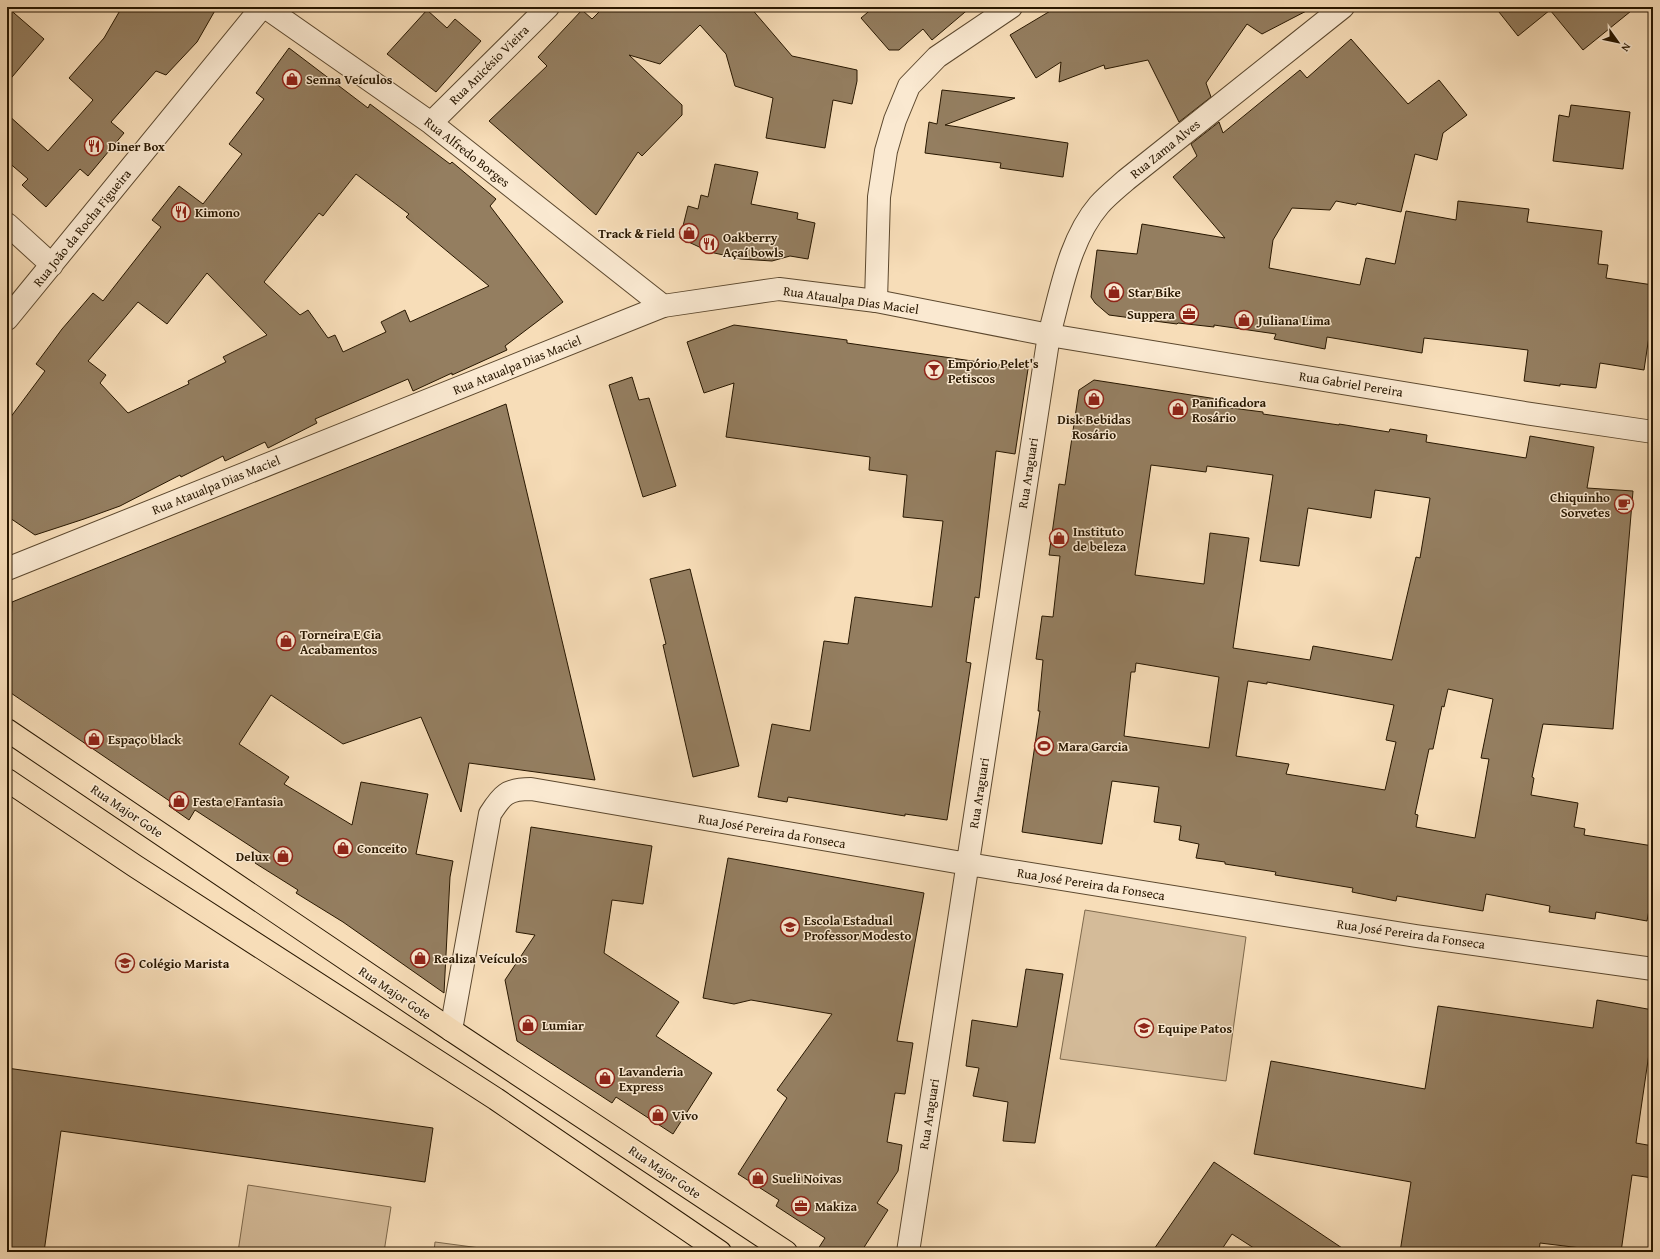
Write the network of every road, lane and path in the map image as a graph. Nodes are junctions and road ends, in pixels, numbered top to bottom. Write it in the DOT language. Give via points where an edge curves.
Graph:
graph roads {
  1 [pos="262,7"];
  2 [pos="265,7"];
  3 [pos="548,7"];
  4 [pos="1011,7"];
  5 [pos="1337,9"];
  6 [pos="431,124"];
  7 [pos="7,224"];
  8 [pos="52,265"];
  9 [pos="876,300"];
  10 [pos="663,306"];
  11 [pos="7,319"];
  12 [pos="1049,335"];
  13 [pos="1653,432"];
  14 [pos="7,569"];
  15 [pos="7,730"];
  16 [pos="7,780"];
  17 [pos="968,864"];
  18 [pos="1653,968"];
  19 [pos="451,1030"];
  20 [pos="720,1252"];
  21 [pos="786,1252"];
  22 [pos="908,1252"];
  1 -- 8 [label="street, Rua João da Rocha Figueira"];
  2 -- 6 [label="street, Rua Alfredo Borges"];
  3 -- 6 [label="street, Rua Anicésio Vieira"];
  4 -- 9 [label="street" via="937,57 909,86 886,151 879,197"];
  5 -- 12 [label="street, Rua Zama Alves" via="1126,180 1099,206 1084,229 1068,264"];
  6 -- 10 [label="street, Rua Alfredo Borges"];
  7 -- 8 [label="street"];
  8 -- 11 [label="street, Rua João da Rocha Figueira"];
  9 -- 10 [label="street, Rua Ataualpa Dias Maciel" via="779,289"];
  9 -- 12 [label="street, Rua Ataualpa Dias Maciel"];
  10 -- 14 [label="street, Rua Ataualpa Dias Maciel"];
  12 -- 13 [label="street, Rua Gabriel Pereira"];
  12 -- 17 [label="street, Rua Araguari"];
  15 -- 19 [label="main road, Rua Major Gote"];
  16 -- 20 [label="main road" via="496,1099"];
  17 -- 18 [label="street, Rua José Pereira da Fonseca" via="1416,936"];
  17 -- 19 [label="street, Rua José Pereira da Fonseca" via="531,789 507,792 490,814"];
  17 -- 22 [label="street, Rua Araguari"];
  19 -- 21 [label="main road, Rua Major Gote"];
}
